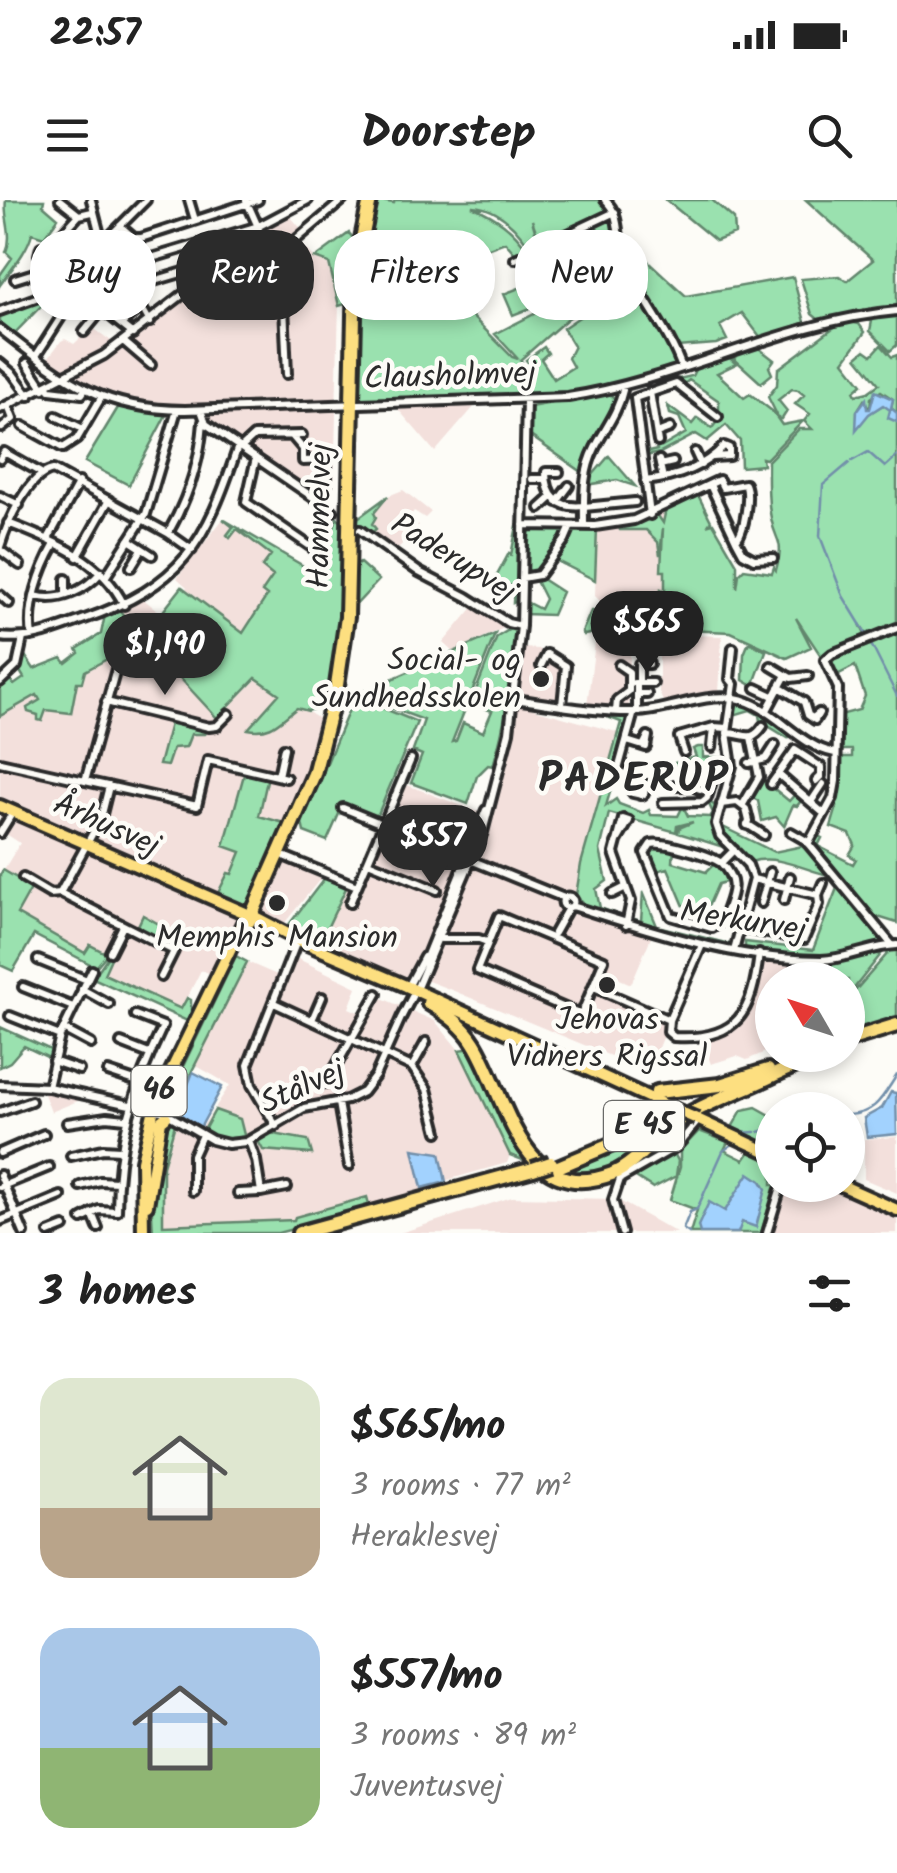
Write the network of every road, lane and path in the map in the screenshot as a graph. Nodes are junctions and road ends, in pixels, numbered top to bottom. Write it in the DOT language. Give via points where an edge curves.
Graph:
graph roads {
  1 [pos="60,200"];
  2 [pos="91,200"];
  3 [pos="146,200"];
  4 [pos="189,200"];
  5 [pos="258,200"];
  6 [pos="300,200"];
  7 [pos="308,200"];
  8 [pos="343,200"];
  9 [pos="370,200"];
  10 [pos="605,200"];
  11 [pos="248,202"];
  12 [pos="92,212"];
  13 [pos="615,212"];
  14 [pos="78,215"];
  15 [pos="195,220"];
  16 [pos="258,224"];
  17 [pos="120,226"];
  18 [pos="65,230"];
  19 [pos="99,230"];
  20 [pos="114,230"];
  21 [pos="258,230"];
  22 [pos="308,230"];
  23 [pos="578,230"];
  24 [pos="156,257"];
  25 [pos="30,274"];
  26 [pos="15,278"];
  27 [pos="30,299"];
  28 [pos="30,299"];
  29 [pos="176,302"];
  30 [pos="0,311"];
  31 [pos="897,311"];
  32 [pos="59,320"];
  33 [pos="94,320"];
  34 [pos="115,320"];
  35 [pos="285,320"];
  36 [pos="150,322"];
  37 [pos="0,330"];
  38 [pos="84,332"];
  39 [pos="133,334"];
  40 [pos="123,341"];
  41 [pos="36,356"];
  42 [pos="0,362"];
  43 [pos="27,363"];
  44 [pos="151,365"];
  45 [pos="682,368"];
  46 [pos="286,374"];
  47 [pos="65,377"];
  48 [pos="46,387"];
  49 [pos="84,390"];
  50 [pos="650,392"];
  51 [pos="622,393"];
  52 [pos="29,396"];
  53 [pos="101,398"];
  54 [pos="694,398"];
  55 [pos="526,400"];
  56 [pos="351,406"];
  57 [pos="687,407"];
  58 [pos="4,408"];
  59 [pos="177,410"];
  60 [pos="202,410"];
  61 [pos="56,416"];
  62 [pos="718,417"];
  63 [pos="204,421"];
  64 [pos="18,422"];
  65 [pos="2,428"];
  66 [pos="670,428"];
  67 [pos="84,429"];
  68 [pos="656,433"];
  69 [pos="658,442"];
  70 [pos="240,447"];
  71 [pos="695,452"];
  72 [pos="713,457"];
  73 [pos="256,458"];
  74 [pos="0,459"];
  75 [pos="673,462"];
  76 [pos="701,465"];
  77 [pos="546,472"];
  78 [pos="559,472"];
  79 [pos="41,473"];
  80 [pos="664,478"];
  81 [pos="532,479"];
  82 [pos="645,481"];
  83 [pos="79,482"];
  84 [pos="710,485"];
  85 [pos="569,486"];
  86 [pos="328,488"];
  87 [pos="630,488"];
  88 [pos="600,492"];
  89 [pos="1,494"];
  90 [pos="109,500"];
  91 [pos="554,500"];
  92 [pos="19,504"];
  93 [pos="602,505"];
  94 [pos="584,507"];
  95 [pos="540,508"];
  96 [pos="333,511"];
  97 [pos="650,515"];
  98 [pos="143,519"];
  99 [pos="8,523"];
  100 [pos="524,525"];
  101 [pos="570,526"];
  102 [pos="584,526"];
  103 [pos="360,530"];
  104 [pos="168,533"];
  105 [pos="129,540"];
  106 [pos="736,540"];
  107 [pos="51,542"];
  108 [pos="0,549"];
  109 [pos="142,549"];
  110 [pos="192,550"];
  111 [pos="316,551"];
  112 [pos="152,555"];
  113 [pos="77,557"];
  114 [pos="773,558"];
  115 [pos="20,565"];
  116 [pos="130,567"];
  117 [pos="104,574"];
  118 [pos="522,578"];
  119 [pos="66,579"];
  120 [pos="66,594"];
  121 [pos="0,596"];
  122 [pos="36,596"];
  123 [pos="9,602"];
  124 [pos="124,605"];
  125 [pos="521,626"];
  126 [pos="897,628"];
  127 [pos="0,637"];
  128 [pos="28,637"];
  129 [pos="733,648"];
  130 [pos="649,664"];
  131 [pos="140,665"];
  132 [pos="620,665"];
  133 [pos="541,666"];
  134 [pos="770,666"];
  135 [pos="786,676"];
  136 [pos="808,676"];
  137 [pos="0,682"];
  138 [pos="635,683"];
  139 [pos="653,683"];
  140 [pos="780,687"];
  141 [pos="756,688"];
  142 [pos="637,694"];
  143 [pos="647,694"];
  144 [pos="774,696"];
  145 [pos="732,698"];
  146 [pos="514,699"];
  147 [pos="106,702"];
  148 [pos="562,705"];
  149 [pos="616,712"];
  150 [pos="636,712"];
  151 [pos="766,712"];
  152 [pos="229,714"];
  153 [pos="813,718"];
  154 [pos="763,726"];
  155 [pos="714,727"];
  156 [pos="727,730"];
  157 [pos="750,738"];
  158 [pos="626,741"];
  159 [pos="810,743"];
  160 [pos="775,745"];
  161 [pos="643,746"];
  162 [pos="712,747"];
  163 [pos="284,748"];
  164 [pos="798,749"];
  165 [pos="684,752"];
  166 [pos="835,753"];
  167 [pos="411,759"];
  168 [pos="0,762"];
  169 [pos="753,762"];
  170 [pos="635,770"];
  171 [pos="623,774"];
  172 [pos="778,774"];
  173 [pos="714,778"];
  174 [pos="85,781"];
  175 [pos="771,784"];
  176 [pos="109,786"];
  177 [pos="673,786"];
  178 [pos="640,795"];
  179 [pos="708,795"];
  180 [pos="811,802"];
  181 [pos="662,803"];
  182 [pos="0,806"];
  183 [pos="721,806"];
  184 [pos="742,806"];
  185 [pos="343,808"];
  186 [pos="14,812"];
  187 [pos="822,812"];
  188 [pos="383,825"];
  189 [pos="292,827"];
  190 [pos="791,832"];
  191 [pos="0,833"];
  192 [pos="764,835"];
  193 [pos="616,843"];
  194 [pos="88,844"];
  195 [pos="808,844"];
  196 [pos="734,850"];
  197 [pos="286,857"];
  198 [pos="468,860"];
  199 [pos="368,862"];
  200 [pos="721,863"];
  201 [pos="770,872"];
  202 [pos="790,877"];
  203 [pos="23,878"];
  204 [pos="753,880"];
  205 [pos="767,882"];
  206 [pos="809,882"];
  207 [pos="823,882"];
  208 [pos="357,886"];
  209 [pos="626,887"];
  210 [pos="787,888"];
  211 [pos="436,890"];
  212 [pos="806,891"];
  213 [pos="191,892"];
  214 [pos="60,893"];
  215 [pos="611,894"];
  216 [pos="818,895"];
  217 [pos="784,900"];
  218 [pos="761,902"];
  219 [pos="350,903"];
  220 [pos="567,903"];
  221 [pos="801,914"];
  222 [pos="249,917"];
  223 [pos="812,918"];
  224 [pos="757,922"];
  225 [pos="626,924"];
  226 [pos="123,926"];
  227 [pos="740,928"];
  228 [pos="756,932"];
  229 [pos="553,936"];
  230 [pos="298,940"];
  231 [pos="487,942"];
  232 [pos="702,944"];
  233 [pos="894,945"];
  234 [pos="734,951"];
  235 [pos="110,952"];
  236 [pos="326,953"];
  237 [pos="760,954"];
  238 [pos="431,956"];
  239 [pos="38,960"];
  240 [pos="92,970"];
  241 [pos="161,977"];
  242 [pos="87,980"];
  243 [pos="23,987"];
  244 [pos="594,987"];
  245 [pos="82,989"];
  246 [pos="412,992"];
  247 [pos="378,994"];
  248 [pos="322,997"];
  249 [pos="274,1003"];
  250 [pos="429,1003"];
  251 [pos="109,1004"];
  252 [pos="73,1008"];
  253 [pos="135,1015"];
  254 [pos="10,1016"];
  255 [pos="312,1020"];
  256 [pos="669,1020"];
  257 [pos="488,1026"];
  258 [pos="897,1027"];
  259 [pos="61,1032"];
  260 [pos="865,1037"];
  261 [pos="352,1038"];
  262 [pos="426,1042"];
  263 [pos="122,1043"];
  264 [pos="91,1044"];
  265 [pos="385,1053"];
  266 [pos="150,1054"];
  267 [pos="53,1061"];
  268 [pos="412,1067"];
  269 [pos="79,1070"];
  270 [pos="108,1072"];
  271 [pos="759,1072"];
  272 [pos="768,1072"];
  273 [pos="780,1072"];
  274 [pos="138,1082"];
  275 [pos="614,1083"];
  276 [pos="326,1084"];
  277 [pos="0,1086"];
  278 [pos="48,1087"];
  279 [pos="657,1092"];
  280 [pos="31,1101"];
  281 [pos="338,1102"];
  282 [pos="130,1105"];
  283 [pos="0,1112"];
  284 [pos="159,1113"];
  285 [pos="126,1119"];
  286 [pos="697,1119"];
  287 [pos="67,1124"];
  288 [pos="276,1126"];
  289 [pos="438,1132"];
  290 [pos="44,1134"];
  291 [pos="202,1135"];
  292 [pos="249,1141"];
  293 [pos="755,1146"];
  294 [pos="120,1150"];
  295 [pos="0,1153"];
  296 [pos="71,1156"];
  297 [pos="349,1166"];
  298 [pos="48,1167"];
  299 [pos="546,1168"];
  300 [pos="0,1174"];
  301 [pos="117,1182"];
  302 [pos="2,1186"];
  303 [pos="80,1186"];
  304 [pos="287,1186"];
  305 [pos="194,1191"];
  306 [pos="238,1192"];
  307 [pos="260,1192"];
  308 [pos="61,1196"];
  309 [pos="865,1196"];
  310 [pos="776,1202"];
  311 [pos="897,1210"];
  312 [pos="92,1212"];
  313 [pos="16,1214"];
  314 [pos="82,1218"];
  315 [pos="0,1221"];
  316 [pos="64,1227"];
  317 [pos="98,1228"];
  318 [pos="143,1231"];
  319 [pos="24,1233"];
  320 [pos="49,1233"];
  321 [pos="300,1233"];
  322 [pos="321,1233"];
  323 [pos="622,1233"];
  324 [pos="767,1233"];
  1 -- 14 [label="street"];
  2 -- 12 [label="street"];
  3 -- 17 [label="street"];
  4 -- 15 [label="street"];
  5 -- 11 [label="street"];
  6 -- 16 [label="street"];
  7 -- 16 [label="street"];
  8 -- 22 [label="street"];
  9 -- 56 [label="highway, Hammelvej / 46" via="355,273"];
  10 -- 13 [label="street"];
  11 -- 15 [label="street"];
  11 -- 16 [label="street"];
  12 -- 14 [label="street"];
  12 -- 19 [label="street"];
  13 -- 23 [label="street"];
  13 -- 45 [label="street" via="624,257"];
  14 -- 18 [label="street"];
  15 -- 17 [label="street" via="141,238"];
  16 -- 21 [label="street"];
  16 -- 24 [label="street"];
  17 -- 20 [label="street"];
  25 -- 26 [label="street"];
  27 -- 30 [label="street"];
  28 -- 30 [label="street"];
  29 -- 36 [label="street"];
  31 -- 45 [label="street, Clausholmvej" via="824,323"];
  32 -- 41 [label="street"];
  33 -- 38 [label="street"];
  34 -- 39 [label="street"];
  35 -- 46 [label="street"];
  36 -- 39 [label="street"];
  37 -- 41 [label="street, Clausholmvej"];
  39 -- 40 [label="street"];
  40 -- 44 [label="street"];
  40 -- 47 [label="street"];
  41 -- 47 [label="street, Clausholmvej"];
  42 -- 52 [label="street"];
  43 -- 48 [label="street"];
  45 -- 55 [label="street, Clausholmvej" via="593,393"];
  47 -- 48 [label="street"];
  47 -- 49 [label="street, Clausholmvej"];
  48 -- 49 [label="street"];
  48 -- 52 [label="street"];
  49 -- 53 [label="street, Clausholmvej"];
  50 -- 54 [label="street" via="676,384"];
  50 -- 68 [label="street"];
  50 -- 82 [label="street" via="634,403"];
  51 -- 94 [label="street" via="590,458"];
  52 -- 58 [label="street"];
  53 -- 59 [label="street, Clausholmvej"];
  53 -- 67 [label="street"];
  54 -- 57 [label="street"];
  54 -- 62 [label="street"];
  55 -- 56 [label="street, Clausholmvej"];
  55 -- 100 [label="street"];
  56 -- 60 [label="street, Clausholmvej"];
  56 -- 189 [label="highway, Hammelvej / 46" via="341,663 320,753"];
  58 -- 64 [label="street"];
  59 -- 60 [label="street, Clausholmvej"];
  59 -- 98 [label="street"];
  60 -- 63 [label="street"];
  61 -- 67 [label="street"];
  63 -- 70 [label="street"];
  63 -- 104 [label="street" via="186,500"];
  64 -- 65 [label="street"];
  64 -- 67 [label="street" via="63,448"];
  66 -- 68 [label="street"];
  68 -- 69 [label="street"];
  70 -- 73 [label="street"];
  70 -- 86 [label="street" via="252,437 296,437 304,461 327,460"];
  70 -- 110 [label="street"];
  71 -- 76 [label="street"];
  72 -- 76 [label="street"];
  73 -- 96 [label="street"];
  73 -- 111 [label="street" via="246,502"];
  74 -- 79 [label="street" via="4,452"];
  75 -- 80 [label="street" via="660,463"];
  76 -- 80 [label="street"];
  77 -- 78 [label="street"];
  77 -- 81 [label="street"];
  77 -- 91 [label="street"];
  79 -- 83 [label="street" via="57,470"];
  79 -- 92 [label="street"];
  80 -- 82 [label="street"];
  82 -- 97 [label="street"];
  83 -- 90 [label="street"];
  83 -- 107 [label="street"];
  84 -- 97 [label="street"];
  84 -- 106 [label="street"];
  84 -- 106 [label="street" via="719,480 723,488 748,486"];
  85 -- 91 [label="street"];
  87 -- 93 [label="street" via="633,502"];
  88 -- 93 [label="street"];
  89 -- 92 [label="street"];
  90 -- 98 [label="street"];
  90 -- 113 [label="street"];
  91 -- 94 [label="street"];
  91 -- 95 [label="street"];
  92 -- 99 [label="street"];
  93 -- 94 [label="street"];
  94 -- 102 [label="street"];
  97 -- 102 [label="street"];
  98 -- 104 [label="street"];
  98 -- 105 [label="street"];
  99 -- 107 [label="street"];
  99 -- 108 [label="street"];
  100 -- 101 [label="street"];
  100 -- 118 [label="street"];
  101 -- 102 [label="street"];
  101 -- 118 [label="street" via="539,574"];
  103 -- 125 [label="street, Paderupvej" via="418,572"];
  104 -- 110 [label="street"];
  105 -- 109 [label="street"];
  105 -- 117 [label="street"];
  106 -- 114 [label="street" via="754,559"];
  107 -- 113 [label="street"];
  107 -- 122 [label="street"];
  108 -- 115 [label="street"];
  109 -- 112 [label="street"];
  109 -- 116 [label="street"];
  110 -- 124 [label="street" via="161,582"];
  113 -- 117 [label="street"];
  117 -- 120 [label="street"];
  117 -- 124 [label="street"];
  118 -- 125 [label="street"];
  119 -- 120 [label="street"];
  120 -- 122 [label="street"];
  121 -- 123 [label="street"];
  122 -- 128 [label="street"];
  124 -- 128 [label="street"];
  125 -- 146 [label="street"];
  126 -- 166 [label="street" via="825,660 838,688"];
  127 -- 128 [label="street"];
  128 -- 137 [label="street" via="17,666"];
  129 -- 145 [label="street"];
  130 -- 138 [label="street" via="638,664"];
  131 -- 147 [label="street" via="116,669"];
  132 -- 138 [label="street"];
  133 -- 148 [label="street" via="548,654 566,666"];
  134 -- 135 [label="street"];
  135 -- 136 [label="street"];
  135 -- 140 [label="street"];
  138 -- 139 [label="street"];
  138 -- 142 [label="street"];
  138 -- 149 [label="street" via="617,700"];
  140 -- 144 [label="street"];
  140 -- 153 [label="street" via="804,702"];
  141 -- 144 [label="street"];
  142 -- 143 [label="street"];
  142 -- 150 [label="street"];
  144 -- 151 [label="street"];
  145 -- 150 [label="street"];
  145 -- 151 [label="street"];
  145 -- 156 [label="street"];
  146 -- 148 [label="street"];
  146 -- 198 [label="street" via="492,800"];
  147 -- 152 [label="street" via="209,728"];
  147 -- 174 [label="street"];
  148 -- 149 [label="street"];
  149 -- 150 [label="street"];
  150 -- 158 [label="street"];
  151 -- 159 [label="street"];
  154 -- 157 [label="street"];
  155 -- 156 [label="street"];
  155 -- 162 [label="street"];
  155 -- 165 [label="street" via="679,737"];
  156 -- 157 [label="street"];
  156 -- 183 [label="street" via="732,766"];
  157 -- 169 [label="street"];
  158 -- 161 [label="street"];
  158 -- 171 [label="street" via="618,770"];
  159 -- 164 [label="street"];
  159 -- 166 [label="street"];
  160 -- 169 [label="street" via="766,759"];
  163 -- 176 [label="street" via="282,777 208,760 197,806"];
  164 -- 172 [label="street"];
  164 -- 180 [label="street" via="821,767"];
  166 -- 195 [label="street" via="833,798"];
  167 -- 188 [label="street"];
  168 -- 174 [label="street"];
  169 -- 184 [label="street" via="760,776"];
  170 -- 171 [label="street"];
  171 -- 178 [label="street"];
  172 -- 175 [label="street"];
  172 -- 180 [label="street"];
  173 -- 179 [label="street"];
  174 -- 176 [label="street"];
  176 -- 194 [label="street"];
  177 -- 179 [label="street"];
  179 -- 181 [label="street" via="696,804"];
  179 -- 183 [label="street"];
  180 -- 187 [label="street"];
  182 -- 186 [label="main road, Århusvej"];
  183 -- 184 [label="street"];
  183 -- 196 [label="street" via="716,828"];
  184 -- 192 [label="street" via="747,825"];
  185 -- 188 [label="street, Merkurvej"];
  186 -- 191 [label="street"];
  186 -- 194 [label="main road, Århusvej"];
  188 -- 198 [label="street, Merkurvej"];
  188 -- 199 [label="street"];
  189 -- 222 [label="highway, Hammelvej / 46"];
  189 -- 222 [label="highway, Hammelvej / 46"];
  190 -- 195 [label="street"];
  193 -- 209 [label="street" via="614,858"];
  194 -- 213 [label="main road, Århusvej"];
  194 -- 214 [label="street"];
  195 -- 233 [label="street"];
  196 -- 200 [label="street"];
  196 -- 204 [label="street"];
  197 -- 208 [label="street"];
  198 -- 220 [label="street, Merkurvej"];
  198 -- 238 [label="street"];
  198 -- 246 [label="street"];
  199 -- 208 [label="street"];
  199 -- 211 [label="street"];
  200 -- 200 [label="street" via="660,842 645,853 671,916 712,928 723,920 734,884"];
  201 -- 205 [label="street"];
  202 -- 210 [label="street"];
  203 -- 214 [label="street"];
  204 -- 205 [label="street"];
  204 -- 227 [label="street"];
  205 -- 210 [label="street"];
  205 -- 218 [label="street"];
  206 -- 212 [label="street"];
  207 -- 216 [label="street"];
  208 -- 219 [label="street"];
  209 -- 215 [label="street"];
  209 -- 225 [label="street"];
  210 -- 212 [label="street"];
  210 -- 217 [label="street"];
  212 -- 216 [label="street"];
  213 -- 222 [label="main road, Århusvej"];
  213 -- 222 [label="main road, Århusvej"];
  214 -- 226 [label="street"];
  216 -- 223 [label="street"];
  220 -- 225 [label="street, Merkurvej"];
  220 -- 229 [label="street"];
  221 -- 223 [label="street"];
  222 -- 230 [label="main road"];
  222 -- 284 [label="main road, Hammelvej / 46"];
  222 -- 284 [label="main road, Hammelvej / 46" via="166,1076"];
  223 -- 228 [label="street" via="804,939"];
  224 -- 228 [label="street"];
  225 -- 232 [label="street, Merkurvej"];
  226 -- 235 [label="street"];
  226 -- 241 [label="street" via="174,950"];
  227 -- 228 [label="street"];
  227 -- 234 [label="street"];
  229 -- 231 [label="street" via="500,915"];
  229 -- 244 [label="street" via="604,960"];
  230 -- 236 [label="main road"];
  230 -- 249 [label="street"];
  231 -- 238 [label="street" via="442,938"];
  231 -- 244 [label="street" via="478,971 578,1015"];
  232 -- 234 [label="street, Merkurvej"];
  232 -- 256 [label="street"];
  233 -- 237 [label="street, Merkurvej" via="824,960"];
  234 -- 237 [label="street, Merkurvej"];
  236 -- 246 [label="main road"];
  236 -- 246 [label="main road"];
  237 -- 256 [label="street" via="752,1000 734,1024 678,1038 668,1032"];
  238 -- 246 [label="street"];
  239 -- 242 [label="street"];
  240 -- 242 [label="street"];
  242 -- 245 [label="street"];
  243 -- 252 [label="street"];
  244 -- 256 [label="street"];
  245 -- 251 [label="street"];
  245 -- 252 [label="street"];
  246 -- 250 [label="main road"];
  246 -- 257 [label="main road"];
  246 -- 265 [label="street, Stålvej"];
  247 -- 261 [label="street"];
  248 -- 255 [label="street"];
  249 -- 255 [label="street"];
  249 -- 288 [label="street" via="248,1065"];
  250 -- 257 [label="main road"];
  250 -- 273 [label="highway" via="473,1040 523,1148 569,1177 615,1172 680,1119"];
  252 -- 259 [label="street"];
  253 -- 266 [label="street" via="163,1026"];
  254 -- 259 [label="street"];
  255 -- 261 [label="street"];
  257 -- 275 [label="main road"];
  258 -- 260 [label="highway"];
  259 -- 264 [label="street"];
  259 -- 267 [label="street"];
  261 -- 265 [label="street"];
  261 -- 276 [label="street"];
  262 -- 268 [label="street"];
  263 -- 266 [label="street"];
  265 -- 268 [label="street"];
  265 -- 281 [label="street, Stålvej" via="363,1092"];
  266 -- 274 [label="street"];
  267 -- 269 [label="street"];
  267 -- 278 [label="street"];
  268 -- 289 [label="street" via="427,1089"];
  270 -- 274 [label="street"];
  271 -- 279 [label="highway"];
  272 -- 299 [label="highway, E 45"];
  273 -- 299 [label="highway, E 45"];
  274 -- 282 [label="street"];
  275 -- 279 [label="main road"];
  275 -- 286 [label="main road, bridge"];
  277 -- 278 [label="street"];
  278 -- 282 [label="street"];
  280 -- 283 [label="street"];
  281 -- 288 [label="street, Stålvej" via="313,1104"];
  281 -- 297 [label="street"];
  282 -- 285 [label="street"];
  284 -- 291 [label="street, Stålvej"];
  284 -- 318 [label="main road, Hammelvej / 46"];
  284 -- 318 [label="main road, Hammelvej / 46" via="142,1161"];
  285 -- 287 [label="street"];
  285 -- 294 [label="street"];
  286 -- 293 [label="main road"];
  286 -- 323 [label="street" via="676,1147 620,1179 614,1200"];
  288 -- 292 [label="street, Stålvej"];
  290 -- 295 [label="street"];
  291 -- 292 [label="street, Stålvej" via="228,1144"];
  291 -- 305 [label="street" via="193,1156"];
  292 -- 307 [label="street"];
  294 -- 296 [label="street"];
  294 -- 301 [label="street"];
  298 -- 302 [label="street"];
  299 -- 321 [label="highway, E 45"];
  299 -- 322 [label="highway, E 45"];
  300 -- 302 [label="street"];
  301 -- 303 [label="street"];
  301 -- 312 [label="street" via="117,1210"];
  302 -- 313 [label="street"];
  304 -- 307 [label="street"];
  306 -- 307 [label="street"];
  308 -- 313 [label="street"];
  309 -- 311 [label="main road"];
  310 -- 324 [label="street"];
  312 -- 314 [label="street"];
  312 -- 317 [label="street"];
  313 -- 315 [label="street"];
  313 -- 319 [label="street"];
  316 -- 320 [label="street"];
}
